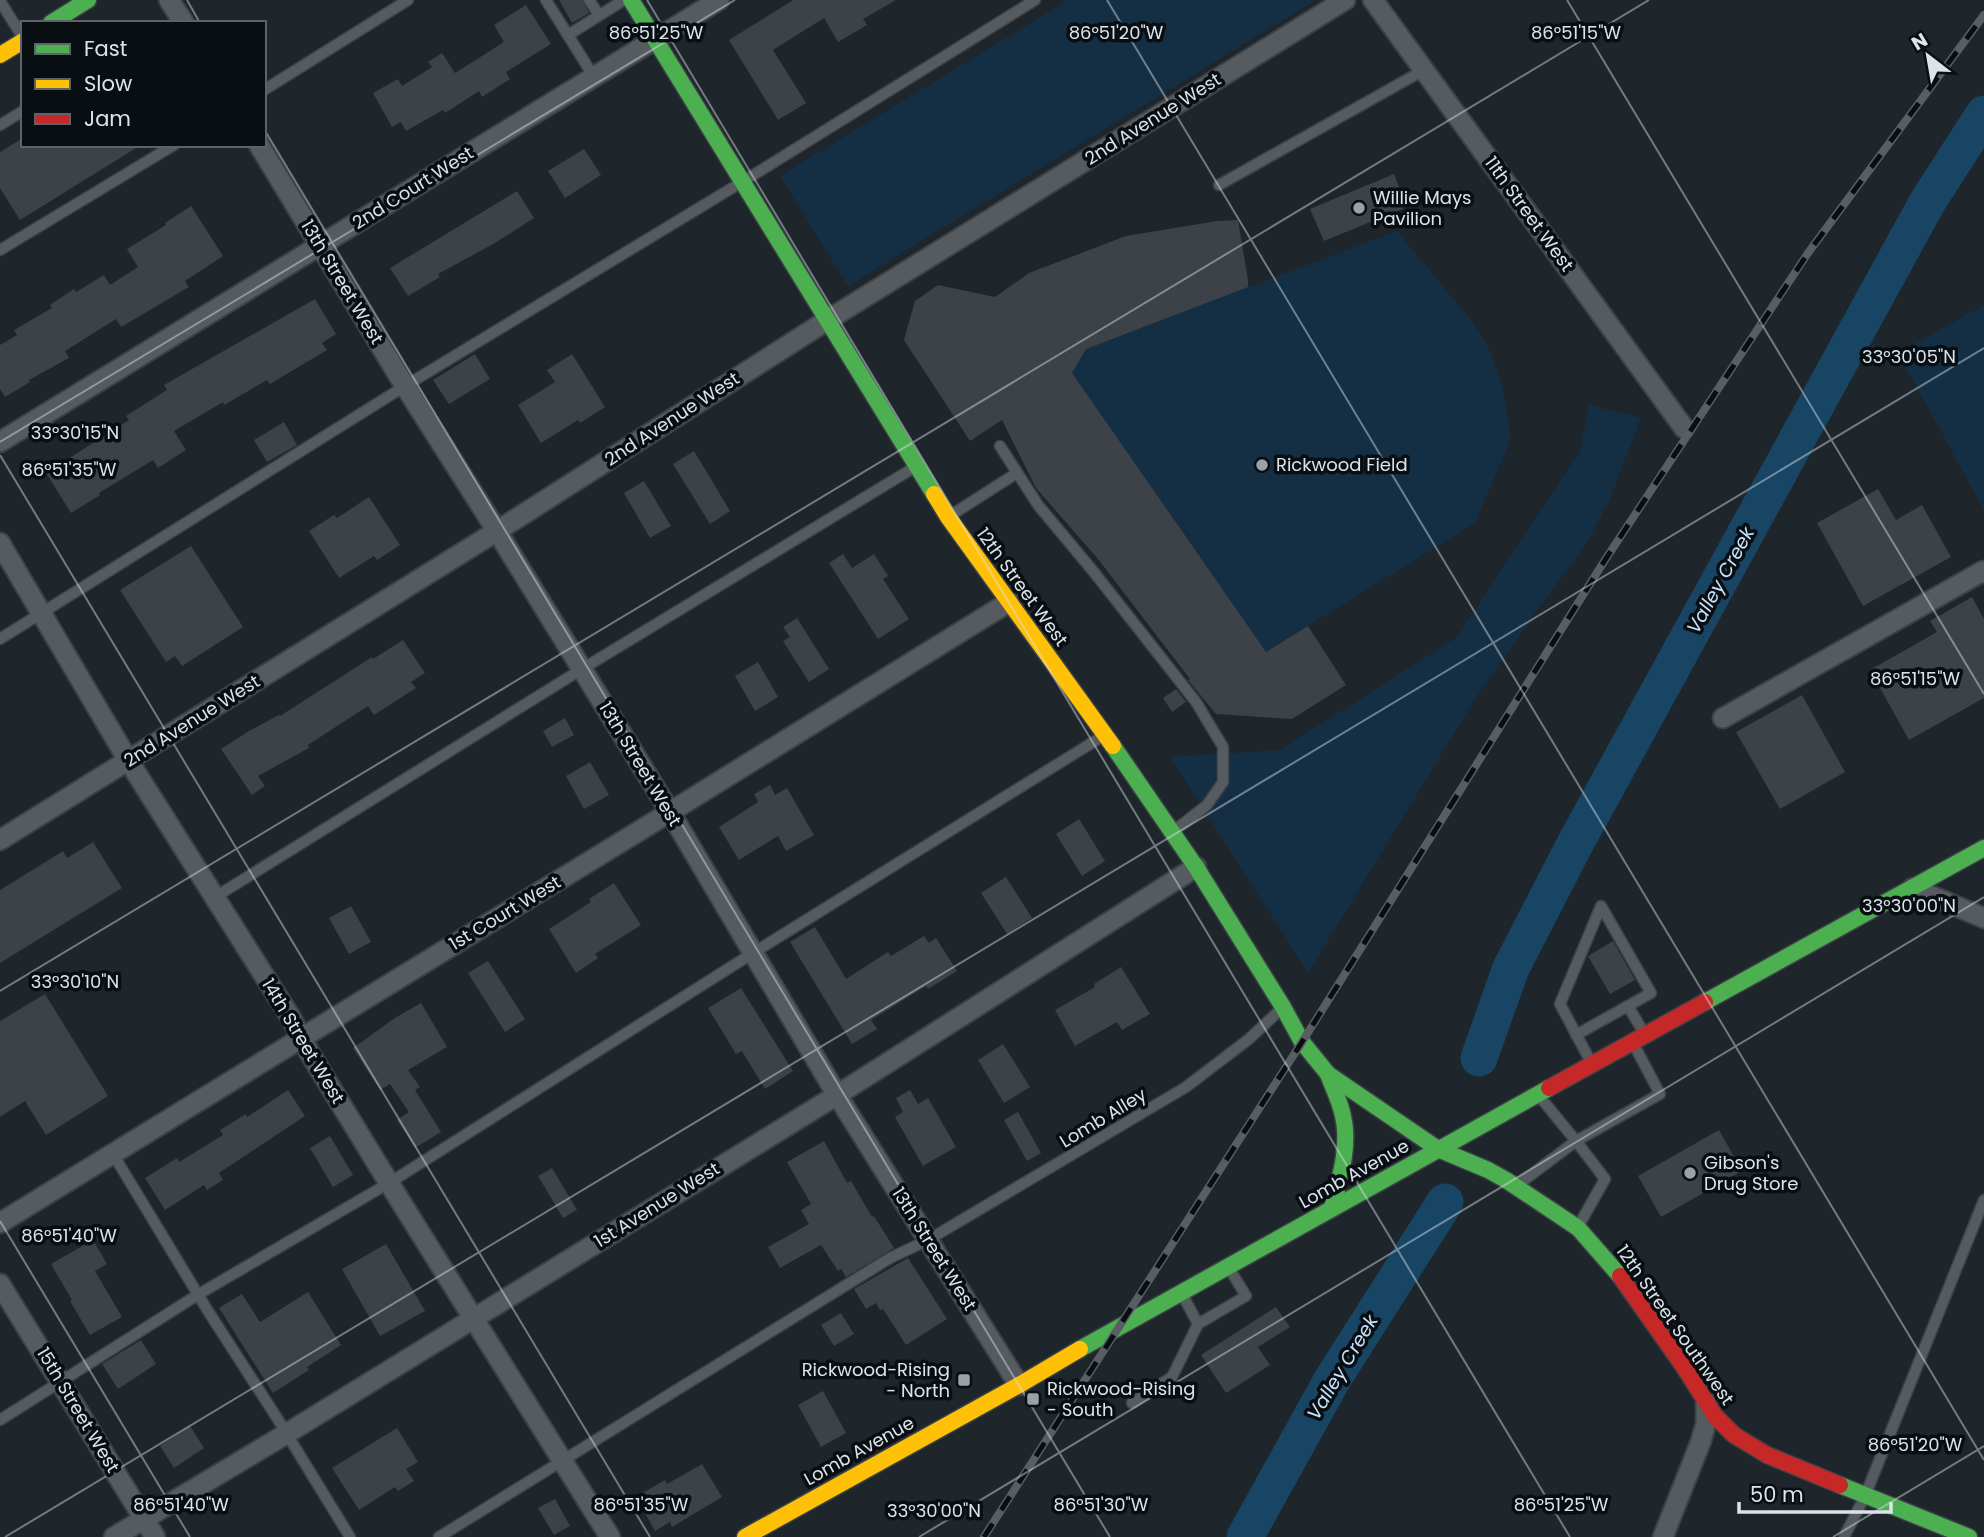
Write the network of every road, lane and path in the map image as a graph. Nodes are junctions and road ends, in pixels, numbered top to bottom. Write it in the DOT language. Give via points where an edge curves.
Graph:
graph roads {
  1 [pos="88,0"];
  2 [pos="169,0"];
  3 [pos="408,0"];
  4 [pos="546,0"];
  5 [pos="589,0"];
  6 [pos="624,0"];
  7 [pos="631,0"];
  8 [pos="719,0"];
  9 [pos="1035,0"];
  10 [pos="1345,0"];
  11 [pos="1373,0"];
  12 [pos="4,2"];
  13 [pos="599,15"];
  14 [pos="54,21"];
  15 [pos="183,21"];
  16 [pos="21,35"];
  17 [pos="568,35"];
  18 [pos="21,40"];
  19 [pos="655,40"];
  20 [pos="0,55"];
  21 [pos="1424,70"];
  22 [pos="594,77"];
  23 [pos="266,89"];
  24 [pos="21,112"];
  25 [pos="0,125"];
  26 [pos="171,147"];
  27 [pos="260,147"];
  28 [pos="742,181"];
  29 [pos="1219,185"];
  30 [pos="320,245"];
  31 [pos="0,250"];
  32 [pos="826,321"];
  33 [pos="405,386"];
  34 [pos="1684,428"];
  35 [pos="0,442"];
  36 [pos="1000,446"];
  37 [pos="916,466"];
  38 [pos="1017,473"];
  39 [pos="948,517"];
  40 [pos="497,531"];
  41 [pos="0,543"];
  42 [pos="1984,572"];
  43 [pos="1009,602"];
  44 [pos="43,613"];
  45 [pos="0,639"];
  46 [pos="582,669"];
  47 [pos="1723,718"];
  48 [pos="1105,735"];
  49 [pos="128,760"];
  50 [pos="670,813"];
  51 [pos="1172,832"];
  52 [pos="0,840"];
  53 [pos="1984,848"];
  54 [pos="1196,867"];
  55 [pos="1913,888"];
  56 [pos="215,897"];
  57 [pos="1984,918"];
  58 [pos="753,953"];
  59 [pos="1628,1006"];
  60 [pos="1283,1007"];
  61 [pos="1576,1035"];
  62 [pos="301,1037"];
  63 [pos="1639,1039"];
  64 [pos="1592,1064"];
  65 [pos="1328,1074"];
  66 [pos="1538,1094"];
  67 [pos="837,1095"];
  68 [pos="1576,1141"];
  69 [pos="1438,1149"];
  70 [pos="113,1154"];
  71 [pos="389,1183"];
  72 [pos="1516,1186"];
  73 [pos="1984,1200"];
  74 [pos="1332,1208"];
  75 [pos="0,1223"];
  76 [pos="1578,1228"];
  77 [pos="928,1240"];
  78 [pos="1228,1265"];
  79 [pos="0,1284"];
  80 [pos="1181,1292"];
  81 [pos="199,1294"];
  82 [pos="473,1319"];
  83 [pos="1199,1324"];
  84 [pos="61,1382"];
  85 [pos="1018,1385"];
  86 [pos="1706,1402"];
  87 [pos="1132,1403"];
  88 [pos="0,1420"];
  89 [pos="286,1434"];
  90 [pos="563,1461"];
  91 [pos="1865,1496"];
  92 [pos="144,1519"];
  93 [pos="114,1537"];
  94 [pos="155,1537"];
  95 [pos="350,1537"];
  96 [pos="439,1537"];
  97 [pos="610,1537"];
  98 [pos="745,1537"];
  99 [pos="1663,1537"];
  100 [pos="1844,1537"];
  101 [pos="1969,1537"];
  1 -- 14 [label="street"];
  2 -- 15 [label="street"];
  3 -- 23 [label="lane"];
  4 -- 17 [label="lane" via="558,10"];
  5 -- 13 [label="lane"];
  6 -- 13 [label="lane"];
  7 -- 19 [label="street, 12th Street West"];
  8 -- 19 [label="street, 2nd Court West"];
  9 -- 28 [label="lane"];
  10 -- 32 [label="street, 2nd Avenue West"];
  11 -- 21 [label="street, 11th Street West"];
  12 -- 16 [label="lane"];
  13 -- 17 [label="lane"];
  17 -- 22 [label="lane"];
  18 -- 20 [label="street"];
  19 -- 22 [label="street, 2nd Court West"];
  19 -- 28 [label="street, 12th Street West"];
  21 -- 29 [label="lane"];
  21 -- 34 [label="street, 11th Street West"];
  22 -- 30 [label="street, 2nd Court West"];
  24 -- 25 [label="lane"];
  26 -- 31 [label="lane"];
  27 -- 30 [label="street, 13th Street West"];
  28 -- 32 [label="street, 12th Street West"];
  28 -- 33 [label="lane"];
  30 -- 33 [label="street, 13th Street West"];
  30 -- 35 [label="street, 2nd Court West"];
  32 -- 37 [label="street, 12th Street West"];
  32 -- 40 [label="street, 2nd Avenue West"];
  33 -- 40 [label="street, 13th Street West"];
  33 -- 44 [label="lane"];
  36 -- 38 [label="lane"];
  37 -- 39 [label="street, 12th Street West"];
  37 -- 46 [label="lane"];
  38 -- 39 [label="lane"];
  38 -- 51 [label="lane" via="1196,702 1223,747 1223,782 1207,805"];
  39 -- 43 [label="street, 12th Street West"];
  40 -- 46 [label="street, 13th Street West"];
  40 -- 49 [label="street, 2nd Avenue West"];
  41 -- 44 [label="street, 14th Street West"];
  42 -- 47 [label="street"];
  43 -- 48 [label="street, 12th Street West"];
  43 -- 50 [label="street, 1st Court West"];
  44 -- 45 [label="lane"];
  44 -- 49 [label="street, 14th Street West"];
  46 -- 50 [label="street, 13th Street West"];
  46 -- 56 [label="lane"];
  48 -- 51 [label="street, 12th Street West"];
  48 -- 58 [label="lane"];
  49 -- 52 [label="street, 2nd Avenue West"];
  49 -- 56 [label="street, 14th Street West"];
  50 -- 58 [label="street, 13th Street West"];
  50 -- 62 [label="street, 1st Court West"];
  51 -- 54 [label="street, 12th Street West"];
  53 -- 55 [label="street, Lomb Avenue"];
  54 -- 60 [label="street, 12th Street West"];
  54 -- 67 [label="street, 1st Avenue West"];
  55 -- 57 [label="street"];
  55 -- 63 [label="street, Lomb Avenue"];
  56 -- 62 [label="street, 14th Street West"];
  58 -- 67 [label="street, 13th Street West"];
  58 -- 71 [label="lane"];
  59 -- 61 [label="lane"];
  59 -- 61 [label="lane" via="1651,993 1601,906 1560,1004"];
  59 -- 63 [label="lane"];
  60 -- 65 [label="street, 12th Street West" via="1302,1042"];
  60 -- 77 [label="lane, Lomb Alley" via="1186,1087"];
  61 -- 64 [label="lane"];
  62 -- 70 [label="street, 1st Court West"];
  62 -- 71 [label="street, 14th Street West"];
  63 -- 64 [label="street, Lomb Avenue"];
  63 -- 68 [label="lane" via="1660,1094"];
  64 -- 66 [label="street, Lomb Avenue"];
  65 -- 69 [label="street, 12th Street West"];
  65 -- 74 [label="street" via="1343,1117 1346,1144"];
  66 -- 68 [label="lane"];
  66 -- 69 [label="street, Lomb Avenue"];
  67 -- 77 [label="street, 13th Street West"];
  67 -- 82 [label="street, 1st Avenue West"];
  68 -- 72 [label="lane"];
  68 -- 76 [label="lane" via="1605,1179"];
  69 -- 72 [label="street, 12th Street Southwest"];
  69 -- 74 [label="street, Lomb Avenue"];
  70 -- 75 [label="street, 1st Court West"];
  70 -- 81 [label="lane"];
  71 -- 81 [label="lane"];
  71 -- 82 [label="street, 14th Street West"];
  72 -- 76 [label="street, 12th Street Southwest"];
  73 -- 91 [label="lane"];
  74 -- 78 [label="street, Lomb Avenue"];
  76 -- 86 [label="street, 12th Street Southwest" via="1623,1280"];
  77 -- 85 [label="street, 13th Street West"];
  77 -- 90 [label="lane, Lomb Alley" via="890,1258"];
  78 -- 80 [label="street, Lomb Avenue"];
  78 -- 83 [label="lane" via="1246,1296"];
  79 -- 84 [label="street, 15th Street West"];
  80 -- 83 [label="lane"];
  80 -- 85 [label="street, Lomb Avenue"];
  81 -- 84 [label="lane"];
  81 -- 89 [label="lane"];
  82 -- 89 [label="street, 1st Avenue West"];
  82 -- 90 [label="street, 14th Street West"];
  83 -- 87 [label="lane" via="1171,1377"];
  84 -- 88 [label="lane"];
  84 -- 92 [label="street, 15th Street West"];
  85 -- 98 [label="street, Lomb Avenue"];
  86 -- 91 [label="street, 12th Street Southwest" via="1734,1434 1767,1455"];
  86 -- 99 [label="street" via="1701,1441"];
  89 -- 92 [label="street, 1st Avenue West"];
  89 -- 95 [label="lane"];
  90 -- 96 [label="lane, Lomb Alley"];
  90 -- 97 [label="street, 14th Street West"];
  91 -- 100 [label="lane"];
  91 -- 101 [label="street, 12th Street Southwest"];
  92 -- 93 [label="street, 1st Avenue West"];
  92 -- 94 [label="street, 15th Street West"];
}
